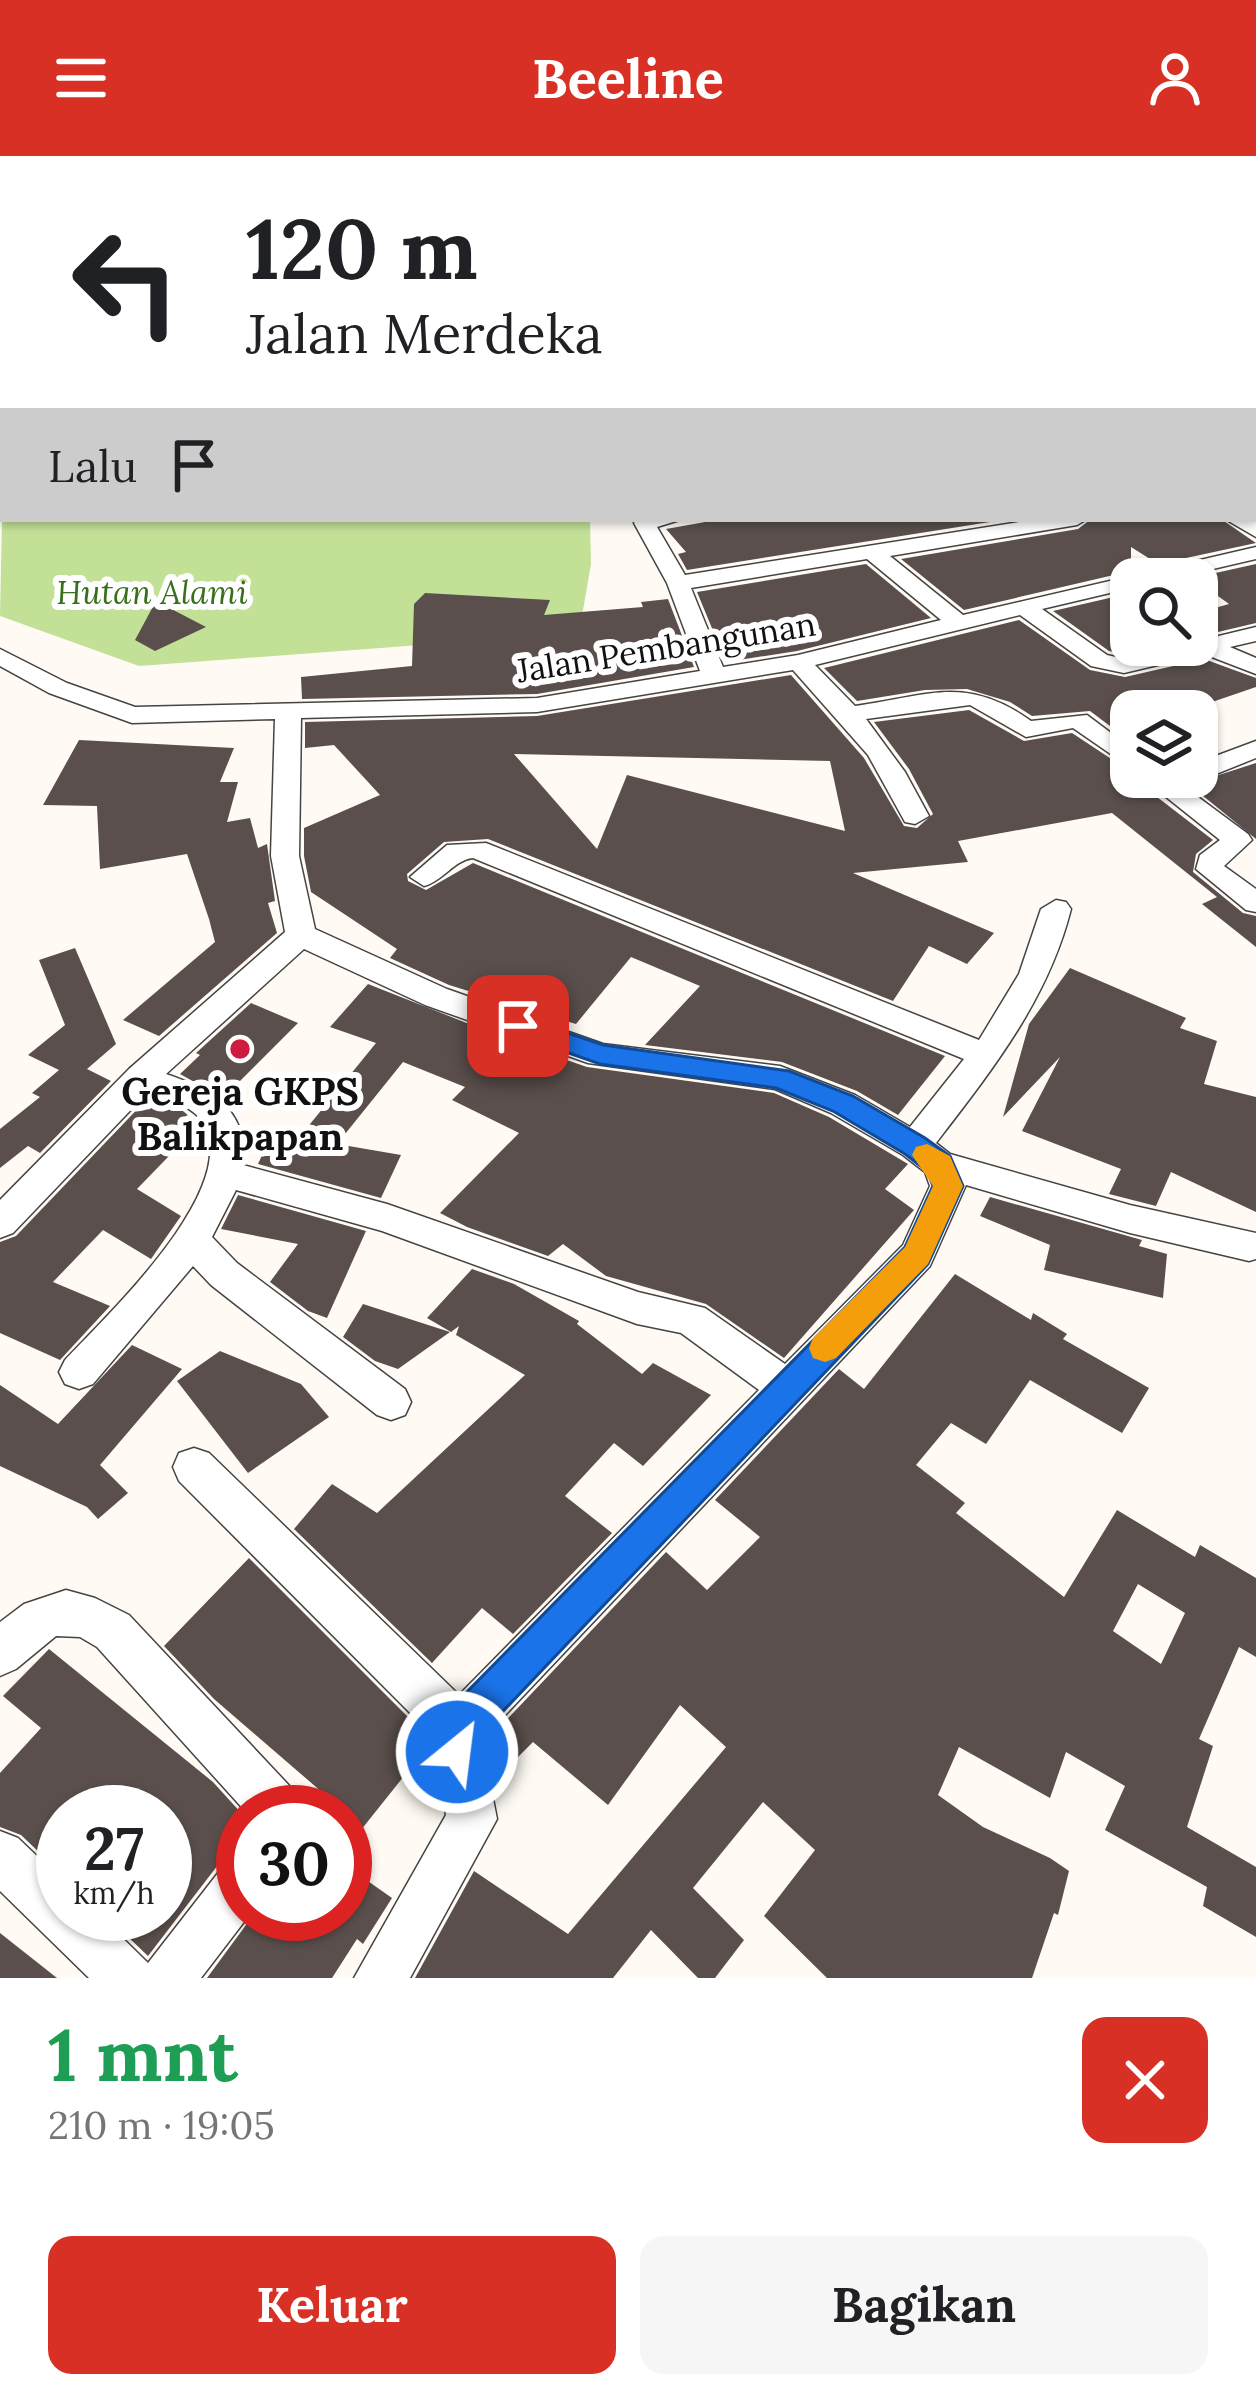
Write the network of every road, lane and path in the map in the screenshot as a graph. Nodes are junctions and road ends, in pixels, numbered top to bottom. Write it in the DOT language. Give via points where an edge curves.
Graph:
graph roads {
  1 [pos="644,522"];
  2 [pos="1057,522"];
  3 [pos="872,552"];
  4 [pos="1256,553"];
  5 [pos="1218,562"];
  6 [pos="678,583"];
  7 [pos="1110,586"];
  8 [pos="1022,606"];
  9 [pos="958,622"];
  10 [pos="1256,634"];
  11 [pos="1218,643"];
  12 [pos="1218,651"];
  13 [pos="0,656"];
  14 [pos="798,662"];
  15 [pos="1110,665"];
  16 [pos="1256,667"];
  17 [pos="715,677"];
  18 [pos="851,714"];
  19 [pos="288,715"];
  20 [pos="1110,744"];
  21 [pos="1256,749"];
  22 [pos="1218,764"];
  23 [pos="1188,798"];
  24 [pos="915,816"];
  25 [pos="424,877"];
  26 [pos="1256,903"];
  27 [pos="1056,909"];
  28 [pos="302,934"];
  29 [pos="985,1054"];
  30 [pos="141,1078"];
  31 [pos="927,1155"];
  32 [pos="226,1174"];
  33 [pos="0,1223"];
  34 [pos="194,1242"];
  35 [pos="1249,1246"];
  36 [pos="80,1372"];
  37 [pos="786,1387"];
  38 [pos="391,1402"];
  39 [pos="194,1467"];
  40 [pos="0,1653"];
  41 [pos="462,1731"];
  42 [pos="254,1785"];
  43 [pos="0,1856"];
  44 [pos="216,1917"];
  45 [pos="128,1978"];
  46 [pos="168,1978"];
  47 [pos="381,1978"];
  1 -- 6 [label="street"];
  2 -- 3 [label="street"];
  3 -- 6 [label="street"];
  3 -- 9 [label="street"];
  4 -- 5 [label="street"];
  6 -- 17 [label="street"];
  7 -- 8 [label="street, Jalan Pembangunan"];
  8 -- 9 [label="street, Jalan Pembangunan"];
  8 -- 15 [label="street"];
  9 -- 14 [label="street, Jalan Pembangunan"];
  10 -- 11 [label="street"];
  12 -- 16 [label="street"];
  13 -- 19 [label="street, Jalan Pembangunan" via="132,716"];
  14 -- 17 [label="street, Jalan Pembangunan"];
  14 -- 18 [label="street"];
  17 -- 19 [label="street, Jalan Pembangunan" via="537,705"];
  18 -- 20 [label="street" via="972,697 1026,729 1078,720"];
  18 -- 24 [label="street" via="898,776"];
  19 -- 28 [label="street" via="285,856"];
  21 -- 22 [label="street"];
  23 -- 26 [label="street" via="1238,840 1210,868"];
  25 -- 29 [label="street" via="457,851 476,849"];
  27 -- 29 [label="street" via="1030,985"];
  28 -- 30 [label="street"];
  28 -- 31 [label="street" via="436,997 600,1055 780,1078 843,1104"];
  29 -- 31 [label="street"];
  30 -- 32 [label="street" via="215,1112 225,1130"];
  30 -- 33 [label="street"];
  31 -- 35 [label="street" via="1130,1219"];
  31 -- 37 [label="street" via="948,1186 917,1255"];
  32 -- 34 [label="street"];
  32 -- 37 [label="street" via="691,1319"];
  34 -- 36 [label="street"];
  34 -- 38 [label="street"];
  37 -- 41 [label="street"];
  39 -- 41 [label="street"];
  40 -- 42 [label="street" via="35,1621 86,1612 113,1631"];
  41 -- 47 [label="street" via="457,1752 472,1819"];
  43 -- 45 [label="street"];
  44 -- 46 [label="street"];
}
